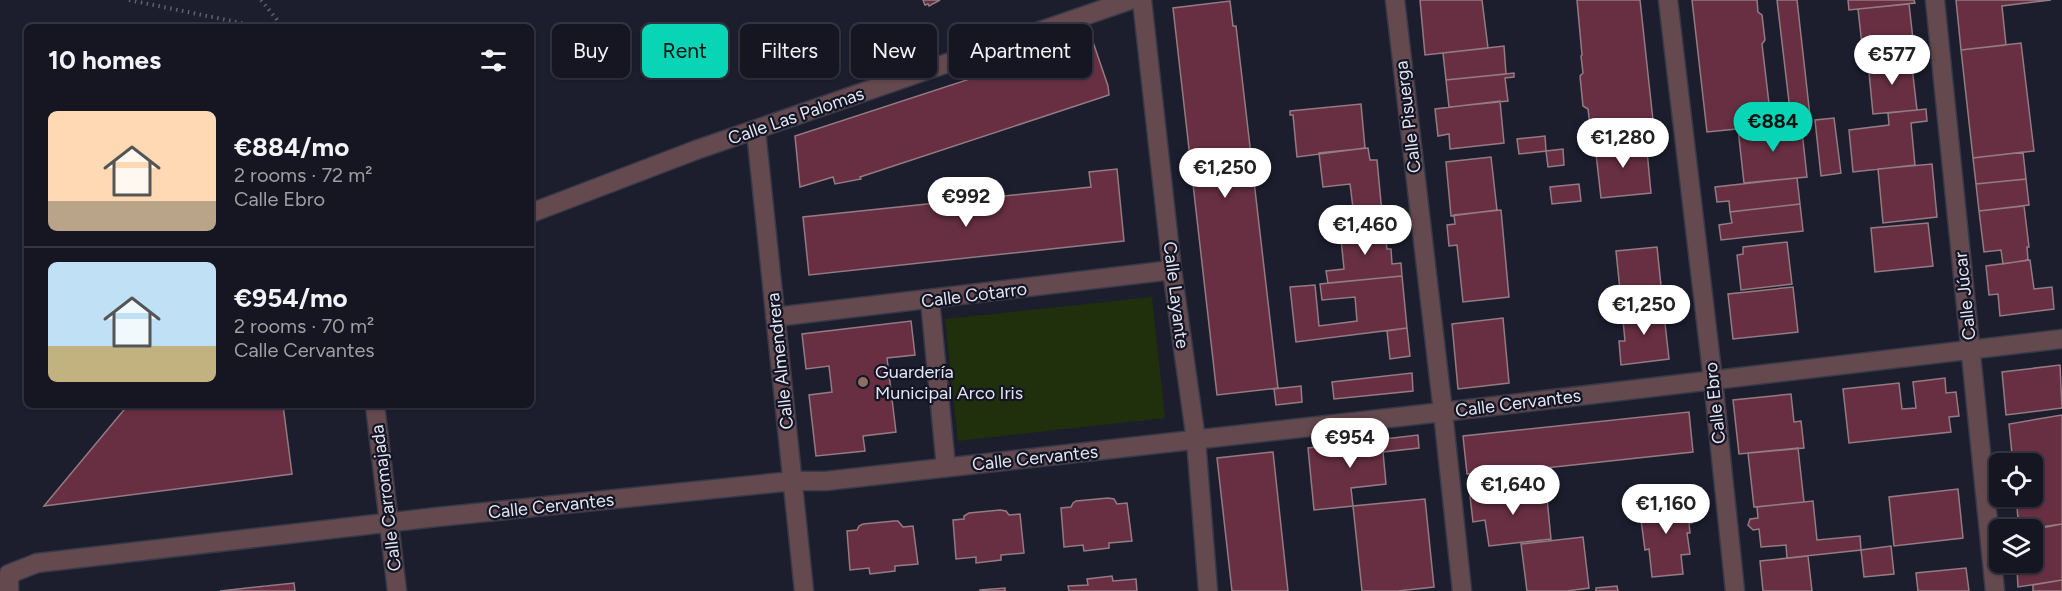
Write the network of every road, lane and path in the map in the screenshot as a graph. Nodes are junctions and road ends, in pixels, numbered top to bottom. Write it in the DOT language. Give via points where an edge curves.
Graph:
graph roads {
  1 [pos="129,0"];
  2 [pos="261,0"];
  3 [pos="1130,0"];
  4 [pos="1142,0"];
  5 [pos="1395,0"];
  6 [pos="1668,0"];
  7 [pos="1935,0"];
  8 [pos="246,24"];
  9 [pos="281,24"];
  10 [pos="756,130"];
  11 [pos="534,212"];
  12 [pos="1172,270"];
  13 [pos="930,300"];
  14 [pos="775,317"];
  15 [pos="2062,339"];
  16 [pos="1970,349"];
  17 [pos="1713,380"];
  18 [pos="375,408"];
  19 [pos="1443,412"];
  20 [pos="1196,440"];
  21 [pos="946,467"];
  22 [pos="793,481"];
  23 [pos="390,523"];
  24 [pos="9,583"];
  25 [pos="397,591"];
  26 [pos="804,591"];
  27 [pos="1208,591"];
  28 [pos="1462,591"];
  29 [pos="1735,591"];
  30 [pos="1995,591"];
  1 -- 8 [label="path"];
  2 -- 9 [label="path"];
  3 -- 10 [label="street, Calle Las Palomas"];
  4 -- 12 [label="street, Calle Layante"];
  5 -- 19 [label="street, Calle Pisuerga"];
  6 -- 17 [label="street, Calle Ebro"];
  7 -- 16 [label="street, Calle Júcar"];
  10 -- 11 [label="street, Calle Las Palomas"];
  10 -- 14 [label="street, Calle Almendrera"];
  12 -- 13 [label="street, Calle Cotarro"];
  12 -- 20 [label="street, Calle Layante"];
  13 -- 14 [label="street, Calle Cotarro"];
  13 -- 21 [label="street"];
  14 -- 22 [label="street, Calle Almendrera"];
  15 -- 16 [label="street, Calle Cervantes"];
  16 -- 17 [label="street, Calle Cervantes"];
  16 -- 30 [label="street, Calle Júcar"];
  17 -- 19 [label="street, Calle Cervantes"];
  17 -- 29 [label="street, Calle Ebro"];
  18 -- 23 [label="street, Calle Carromajada"];
  19 -- 20 [label="street, Calle Cervantes"];
  19 -- 28 [label="street, Calle Pisuerga"];
  20 -- 21 [label="street, Calle Cervantes"];
  20 -- 27 [label="street, Calle Layante"];
  21 -- 22 [label="street, Calle Cervantes" via="826,481"];
  22 -- 23 [label="street, Calle Cervantes"];
  22 -- 26 [label="street, Calle Almendrera"];
  23 -- 24 [label="street, Calle Cervantes" via="37,563"];
  23 -- 25 [label="street, Calle Carromajada"];
}
